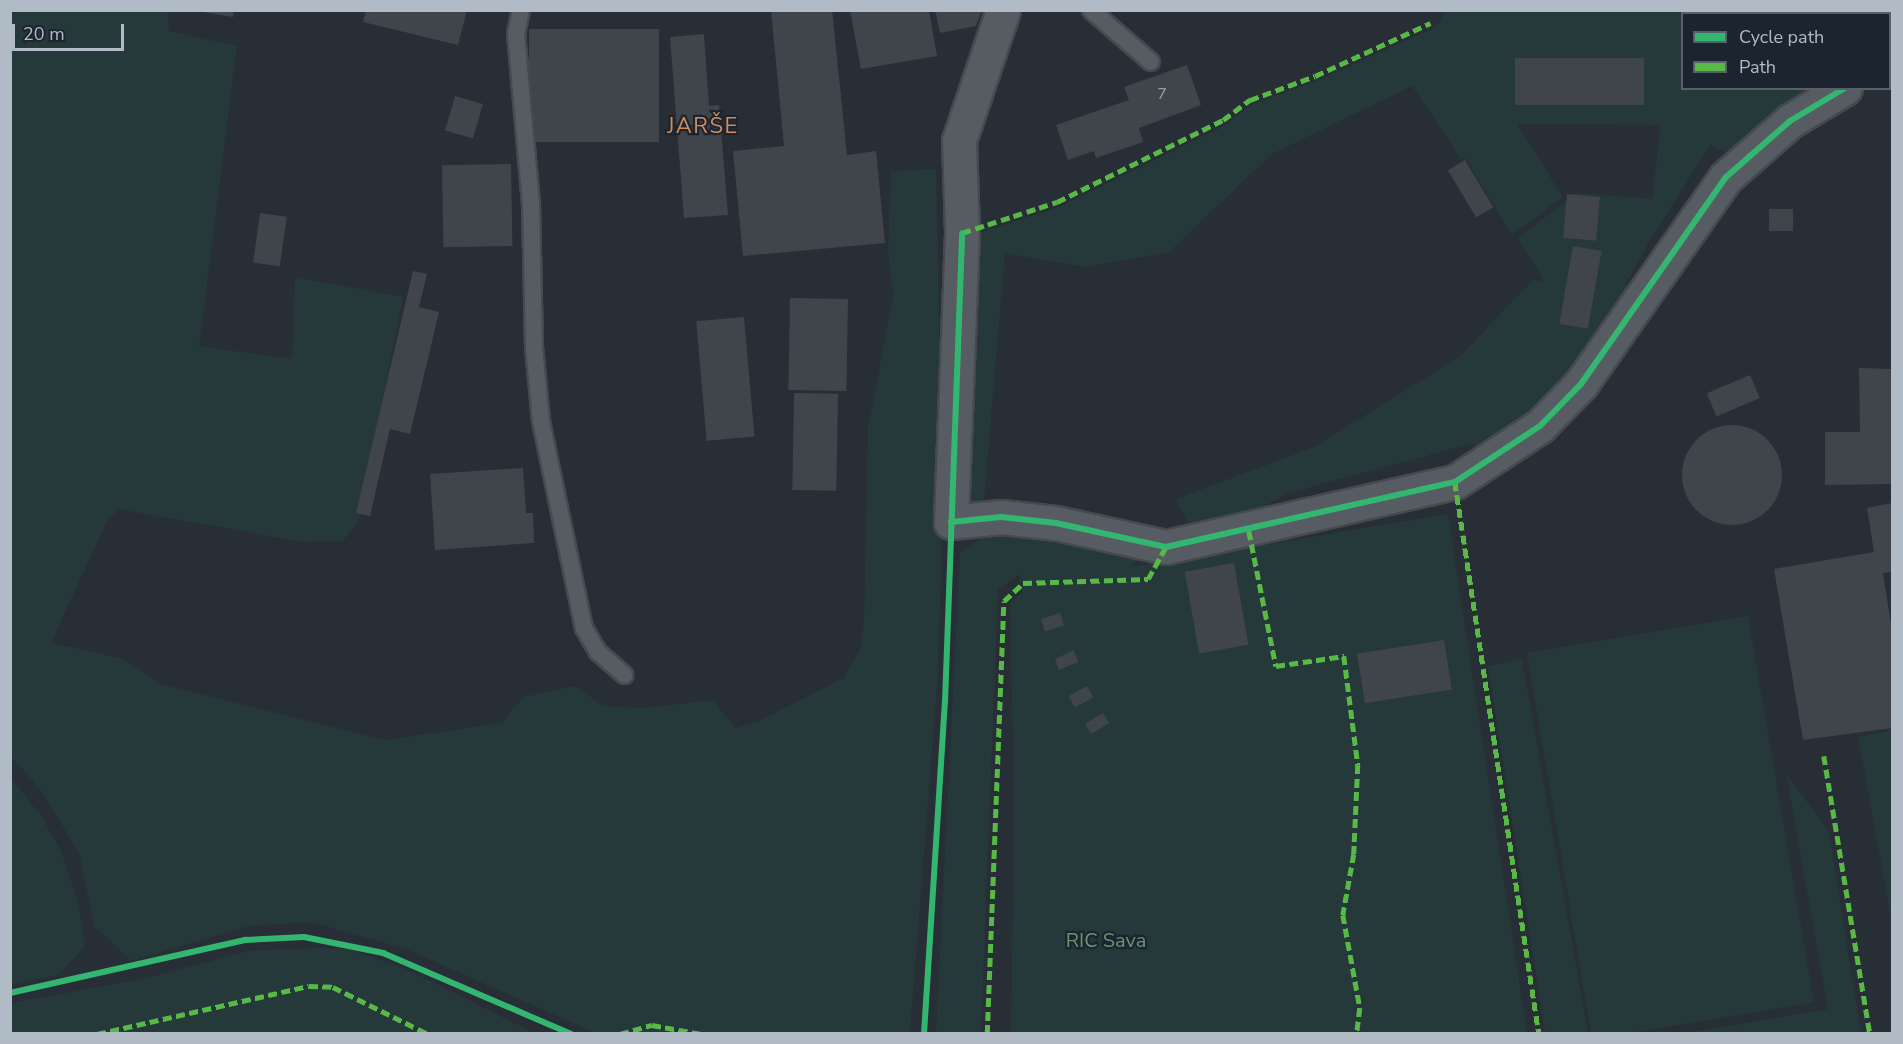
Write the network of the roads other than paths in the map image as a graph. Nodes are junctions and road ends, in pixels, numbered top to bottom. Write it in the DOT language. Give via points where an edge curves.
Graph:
graph roads {
  1 [pos="521,10"];
  2 [pos="1003,10"];
  3 [pos="1091,10"];
  4 [pos="1151,62"];
  5 [pos="1842,90"];
  6 [pos="624,675"];
  1 -- 6 [label="lane" via="516,33 531,204 534,347 541,421 584,628 598,652"];
  2 -- 5 [label="street" via="959,141 962,232 951,522 1001,517 1056,523 1166,547 1455,482 1540,426 1581,384 1725,178 1790,120"];
  3 -- 4 [label="lane"];
}
